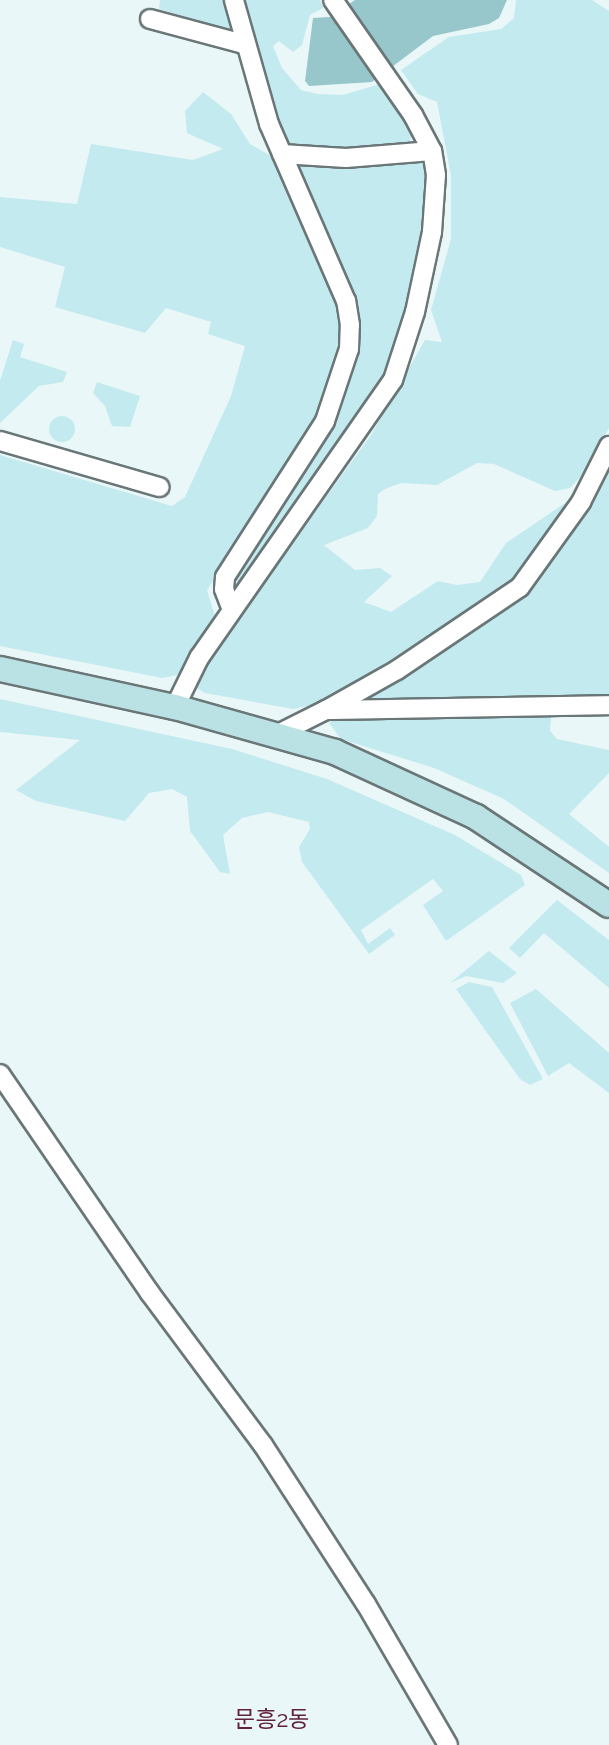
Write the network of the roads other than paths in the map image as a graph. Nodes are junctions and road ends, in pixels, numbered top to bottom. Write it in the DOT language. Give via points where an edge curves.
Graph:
graph roads {
  1 [pos="234,0"];
  2 [pos="333,0"];
  3 [pos="150,19"];
  4 [pos="243,44"];
  5 [pos="432,151"];
  6 [pos="282,154"];
  7 [pos="0,441"];
  8 [pos="609,446"];
  9 [pos="159,487"];
  10 [pos="232,610"];
  11 [pos="0,669"];
  12 [pos="609,705"];
  13 [pos="175,707"];
  14 [pos="326,710"];
  15 [pos="278,734"];
  16 [pos="609,905"];
  17 [pos="0,1074"];
  18 [pos="447,1745"];
  1 -- 4 [label="street"];
  2 -- 5 [label="street"];
  3 -- 4 [label="street"];
  4 -- 6 [label="street"];
  5 -- 6 [label="street" via="346,158"];
  5 -- 10 [label="street" via="436,175 432,232 413,323 393,380"];
  6 -- 10 [label="street" via="346,301 349,349 325,421 225,577"];
  7 -- 9 [label="street"];
  8 -- 14 [label="street" via="581,502 520,587 397,670"];
  10 -- 13 [label="street" via="199,658"];
  11 -- 13 [label="street"];
  12 -- 14 [label="street"];
  13 -- 15 [label="street"];
  14 -- 15 [label="street"];
  15 -- 16 [label="street" via="335,752 476,817"];
  17 -- 18 [label="street" via="150,1293 263,1445 366,1604"];
}
